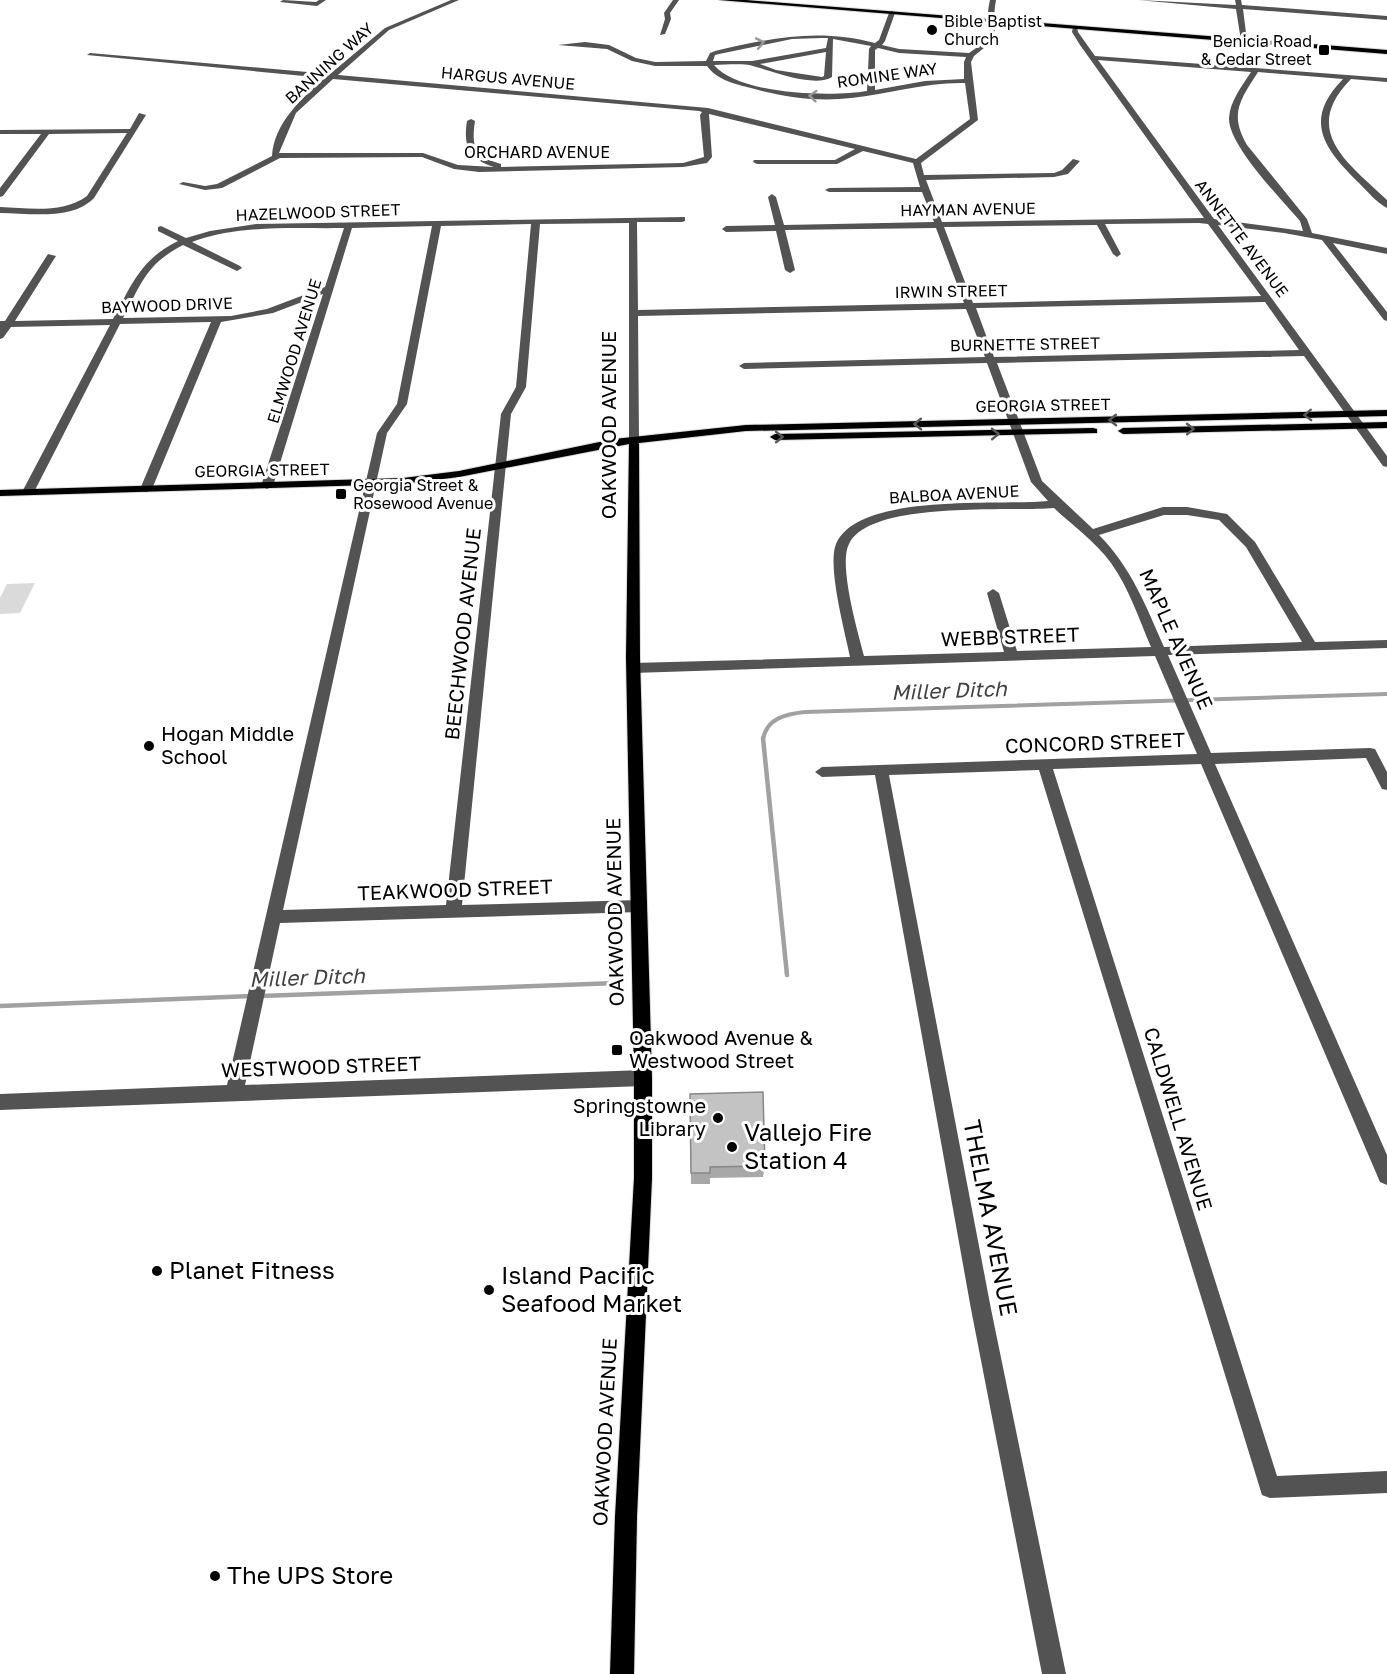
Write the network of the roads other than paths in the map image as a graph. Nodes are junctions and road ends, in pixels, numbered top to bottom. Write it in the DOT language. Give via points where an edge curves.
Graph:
graph roads {
  1 [pos="323,0"];
  2 [pos="456,0"];
  3 [pos="676,0"];
  4 [pos="722,0"];
  5 [pos="993,0"];
  6 [pos="1141,0"];
  7 [pos="283,2"];
  8 [pos="1238,4"];
  9 [pos="892,14"];
  10 [pos="1387,18"];
  11 [pos="989,21"];
  12 [pos="1076,28"];
  13 [pos="662,34"];
  14 [pos="830,37"];
  15 [pos="1244,41"];
  16 [pos="561,45"];
  17 [pos="876,45"];
  18 [pos="830,49"];
  19 [pos="1387,52"];
  20 [pos="90,55"];
  21 [pos="971,55"];
  22 [pos="1093,58"];
  23 [pos="709,62"];
  24 [pos="752,63"];
  25 [pos="1256,70"];
  26 [pos="333,76"];
  27 [pos="1349,77"];
  28 [pos="1387,80"];
  29 [pos="969,81"];
  30 [pos="872,93"];
  31 [pos="708,110"];
  32 [pos="142,115"];
  33 [pos="471,121"];
  34 [pos="132,131"];
  35 [pos="0,132"];
  36 [pos="46,133"];
  37 [pos="861,148"];
  38 [pos="276,155"];
  39 [pos="1076,161"];
  40 [pos="757,162"];
  41 [pos="917,162"];
  42 [pos="506,170"];
  43 [pos="921,178"];
  44 [pos="4,184"];
  45 [pos="183,184"];
  46 [pos="925,189"];
  47 [pos="829,190"];
  48 [pos="0,194"];
  49 [pos="772,197"];
  50 [pos="1387,205"];
  51 [pos="0,210"];
  52 [pos="682,219"];
  53 [pos="633,220"];
  54 [pos="536,221"];
  55 [pos="1099,221"];
  56 [pos="1210,221"];
  57 [pos="438,223"];
  58 [pos="349,225"];
  59 [pos="939,225"];
  60 [pos="779,227"];
  61 [pos="161,229"];
  62 [pos="726,229"];
  63 [pos="1308,235"];
  64 [pos="1325,238"];
  65 [pos="185,242"];
  66 [pos="1387,251"];
  67 [pos="1117,254"];
  68 [pos="51,256"];
  69 [pos="237,268"];
  70 [pos="790,270"];
  71 [pos="330,288"];
  72 [pos="1268,299"];
  73 [pos="970,305"];
  74 [pos="634,313"];
  75 [pos="1387,318"];
  76 [pos="217,319"];
  77 [pos="118,322"];
  78 [pos="4,324"];
  79 [pos="0,336"];
  80 [pos="1307,353"];
  81 [pos="990,360"];
  82 [pos="744,366"];
  83 [pos="1387,413"];
  84 [pos="1351,414"];
  85 [pos="1015,422"];
  86 [pos="1387,425"];
  87 [pos="1359,426"];
  88 [pos="700,434"];
  89 [pos="1019,434"];
  90 [pos="634,439"];
  91 [pos="1387,464"];
  92 [pos="501,465"];
  93 [pos="372,484"];
  94 [pos="267,486"];
  95 [pos="146,489"];
  96 [pos="28,492"];
  97 [pos="0,493"];
  98 [pos="1055,504"];
  99 [pos="1090,534"];
  100 [pos="993,593"];
  101 [pos="1387,644"];
  102 [pos="1311,646"];
  103 [pos="1160,651"];
  104 [pos="1012,656"];
  105 [pos="858,662"];
  106 [pos="633,668"];
  107 [pos="1206,759"];
  108 [pos="1044,764"];
  109 [pos="881,770"];
  110 [pos="822,772"];
  111 [pos="1387,785"];
  112 [pos="639,906"];
  113 [pos="453,911"];
  114 [pos="273,917"];
  115 [pos="643,1078"];
  116 [pos="234,1093"];
  117 [pos="0,1102"];
  118 [pos="1387,1176"];
  119 [pos="1387,1482"];
  120 [pos="622,1674"];
  121 [pos="1054,1674"];
  1 -- 7 [label="street" via="317,4"];
  2 -- 26 [label="street, BANNING WAY" via="387,29"];
  3 -- 13 [label="street" via="667,13"];
  4 -- 9 [label="main road"];
  5 -- 11 [label="street"];
  6 -- 8 [label="street"];
  8 -- 10 [label="street"];
  8 -- 15 [label="street"];
  9 -- 11 [label="main road"];
  9 -- 17 [label="street" via="882,41"];
  11 -- 12 [label="main road"];
  11 -- 21 [label="street" via="992,39"];
  12 -- 15 [label="main road"];
  12 -- 22 [label="street, ANNETTE AVENUE"];
  14 -- 17 [label="street"];
  14 -- 18 [label="street"];
  23 -- 14 [label="street, one-way" via="717,52 792,38"];
  15 -- 19 [label="main road"];
  16 -- 23 [label="street" via="609,47 647,63"];
  17 -- 21 [label="street" via="899,51"];
  17 -- 30 [label="street" via="872,49"];
  18 -- 24 [label="street"];
  18 -- 24 [label="street" via="828,77 823,79 774,72"];
  20 -- 26 [label="street, HARGUS AVENUE"];
  21 -- 29 [label="street" via="967,63"];
  22 -- 25 [label="street"];
  22 -- 56 [label="street, ANNETTE AVENUE"];
  23 -- 24 [label="street"];
  30 -- 23 [label="street, ROMINE WAY, one-way" via="825,97 772,90 726,78 712,69"];
  25 -- 27 [label="street"];
  25 -- 63 [label="street" via="1237,101 1233,124 1241,143 1304,221"];
  26 -- 31 [label="street, HARGUS AVENUE"];
  26 -- 38 [label="street, BANNING WAY" via="293,112"];
  27 -- 28 [label="street"];
  27 -- 50 [label="street" via="1327,104 1324,130 1346,163"];
  29 -- 30 [label="street, ROMINE WAY" via="946,80"];
  29 -- 41 [label="street" via="974,120"];
  31 -- 37 [label="street, HARGUS AVENUE"];
  31 -- 42 [label="street, ORCHARD AVENUE" via="704,115 708,157 704,161 683,165"];
  32 -- 34 [label="street"];
  33 -- 42 [label="street" via="467,140 476,157"];
  34 -- 36 [label="street"];
  34 -- 51 [label="street" via="82,206"];
  35 -- 36 [label="street"];
  36 -- 44 [label="street"];
  37 -- 40 [label="street" via="837,162"];
  37 -- 41 [label="street, HARGUS AVENUE"];
  38 -- 42 [label="street, ORCHARD AVENUE" via="423,155 457,167"];
  38 -- 45 [label="street, ORCHARD AVENUE" via="219,186"];
  39 -- 43 [label="street" via="1065,172 1054,175"];
  41 -- 43 [label="street, MAPLE AVENUE"];
  43 -- 46 [label="street, MAPLE AVENUE"];
  44 -- 48 [label="street"];
  46 -- 47 [label="street"];
  46 -- 59 [label="street, MAPLE AVENUE"];
  49 -- 60 [label="street"];
  52 -- 53 [label="street, HAZELWOOD STREET"];
  53 -- 54 [label="street, HAZELWOOD STREET"];
  53 -- 74 [label="street, OAKWOOD AVENUE"];
  54 -- 57 [label="street, HAZELWOOD STREET"];
  54 -- 92 [label="street, BEECHWOOD AVENUE" via="522,387 506,414"];
  55 -- 56 [label="street, HAYMAN AVENUE"];
  55 -- 59 [label="street, HAYMAN AVENUE"];
  55 -- 67 [label="street"];
  56 -- 63 [label="street, HAYMAN AVENUE"];
  56 -- 72 [label="street, ANNETTE AVENUE"];
  57 -- 58 [label="street, HAZELWOOD STREET"];
  57 -- 93 [label="street" via="402,404 382,434"];
  58 -- 65 [label="street, HAZELWOOD STREET" via="240,228"];
  58 -- 71 [label="street, ELMWOOD AVENUE"];
  59 -- 60 [label="street, HAYMAN AVENUE"];
  59 -- 73 [label="street, MAPLE AVENUE"];
  60 -- 62 [label="street, HAYMAN AVENUE"];
  60 -- 70 [label="street"];
  61 -- 65 [label="street"];
  63 -- 64 [label="street, HAYMAN AVENUE"];
  64 -- 66 [label="street, HAYMAN AVENUE"];
  64 -- 75 [label="street"];
  65 -- 69 [label="street"];
  65 -- 77 [label="street, HAZELWOOD STREET" via="150,262"];
  68 -- 78 [label="street"];
  71 -- 76 [label="street, BAYWOOD DRIVE" via="270,311"];
  71 -- 94 [label="street, ELMWOOD AVENUE"];
  72 -- 73 [label="street, IRWIN STREET"];
  72 -- 80 [label="street, ANNETTE AVENUE"];
  73 -- 74 [label="street, IRWIN STREET"];
  73 -- 81 [label="street, MAPLE AVENUE"];
  74 -- 90 [label="street, OAKWOOD AVENUE"];
  76 -- 77 [label="street, BAYWOOD DRIVE"];
  76 -- 95 [label="street"];
  77 -- 78 [label="street, BAYWOOD DRIVE"];
  77 -- 96 [label="street, HAZELWOOD STREET"];
  78 -- 79 [label="street"];
  80 -- 81 [label="street, BURNETTE STREET"];
  80 -- 84 [label="street, ANNETTE AVENUE"];
  81 -- 82 [label="street, BURNETTE STREET"];
  81 -- 85 [label="street, MAPLE AVENUE"];
  83 -- 84 [label="main road, GEORGIA STREET"];
  84 -- 85 [label="main road, GEORGIA STREET, one-way"];
  84 -- 87 [label="street, ANNETTE AVENUE"];
  85 -- 88 [label="main road, GEORGIA STREET, one-way" via="746,428"];
  85 -- 89 [label="street, MAPLE AVENUE"];
  86 -- 87 [label="main road, GEORGIA STREET"];
  89 -- 87 [label="main road, GEORGIA STREET, one-way"];
  87 -- 91 [label="street, ANNETTE AVENUE"];
  88 -- 89 [label="main road, GEORGIA STREET, one-way"];
  88 -- 90 [label="main road, GEORGIA STREET"];
  89 -- 98 [label="street, MAPLE AVENUE" via="1037,482"];
  90 -- 92 [label="main road, GEORGIA STREET"];
  90 -- 106 [label="main road, OAKWOOD AVENUE"];
  92 -- 93 [label="main road, GEORGIA STREET"];
  92 -- 113 [label="street, BEECHWOOD AVENUE"];
  93 -- 94 [label="main road, GEORGIA STREET"];
  93 -- 114 [label="street"];
  94 -- 95 [label="main road, GEORGIA STREET"];
  95 -- 96 [label="main road, GEORGIA STREET"];
  96 -- 97 [label="main road, GEORGIA STREET"];
  98 -- 99 [label="street, MAPLE AVENUE"];
  98 -- 105 [label="street, BALBOA AVENUE" via="899,511 857,526 842,543 840,566"];
  99 -- 102 [label="street" via="1163,511 1223,517 1251,544"];
  99 -- 103 [label="street, MAPLE AVENUE" via="1120,565"];
  100 -- 104 [label="street"];
  101 -- 102 [label="street, WEBB STREET"];
  102 -- 103 [label="street, WEBB STREET"];
  103 -- 104 [label="street, WEBB STREET"];
  103 -- 107 [label="street, MAPLE AVENUE"];
  104 -- 105 [label="street, WEBB STREET"];
  105 -- 106 [label="street, WEBB STREET"];
  106 -- 112 [label="main road, OAKWOOD AVENUE"];
  107 -- 108 [label="street, CONCORD STREET"];
  107 -- 111 [label="street, CONCORD STREET" via="1370,753"];
  107 -- 118 [label="street, MAPLE AVENUE"];
  108 -- 109 [label="street, CONCORD STREET"];
  108 -- 119 [label="street, CALDWELL AVENUE" via="1270,1487"];
  109 -- 110 [label="street, CONCORD STREET"];
  109 -- 121 [label="street, THELMA AVENUE"];
  112 -- 113 [label="street, TEAKWOOD STREET"];
  112 -- 115 [label="main road, OAKWOOD AVENUE"];
  113 -- 114 [label="street, TEAKWOOD STREET"];
  114 -- 116 [label="street"];
  115 -- 116 [label="street, WESTWOOD STREET"];
  115 -- 120 [label="main road, OAKWOOD AVENUE" via="643,1178"];
  116 -- 117 [label="street, WESTWOOD STREET"];
}
